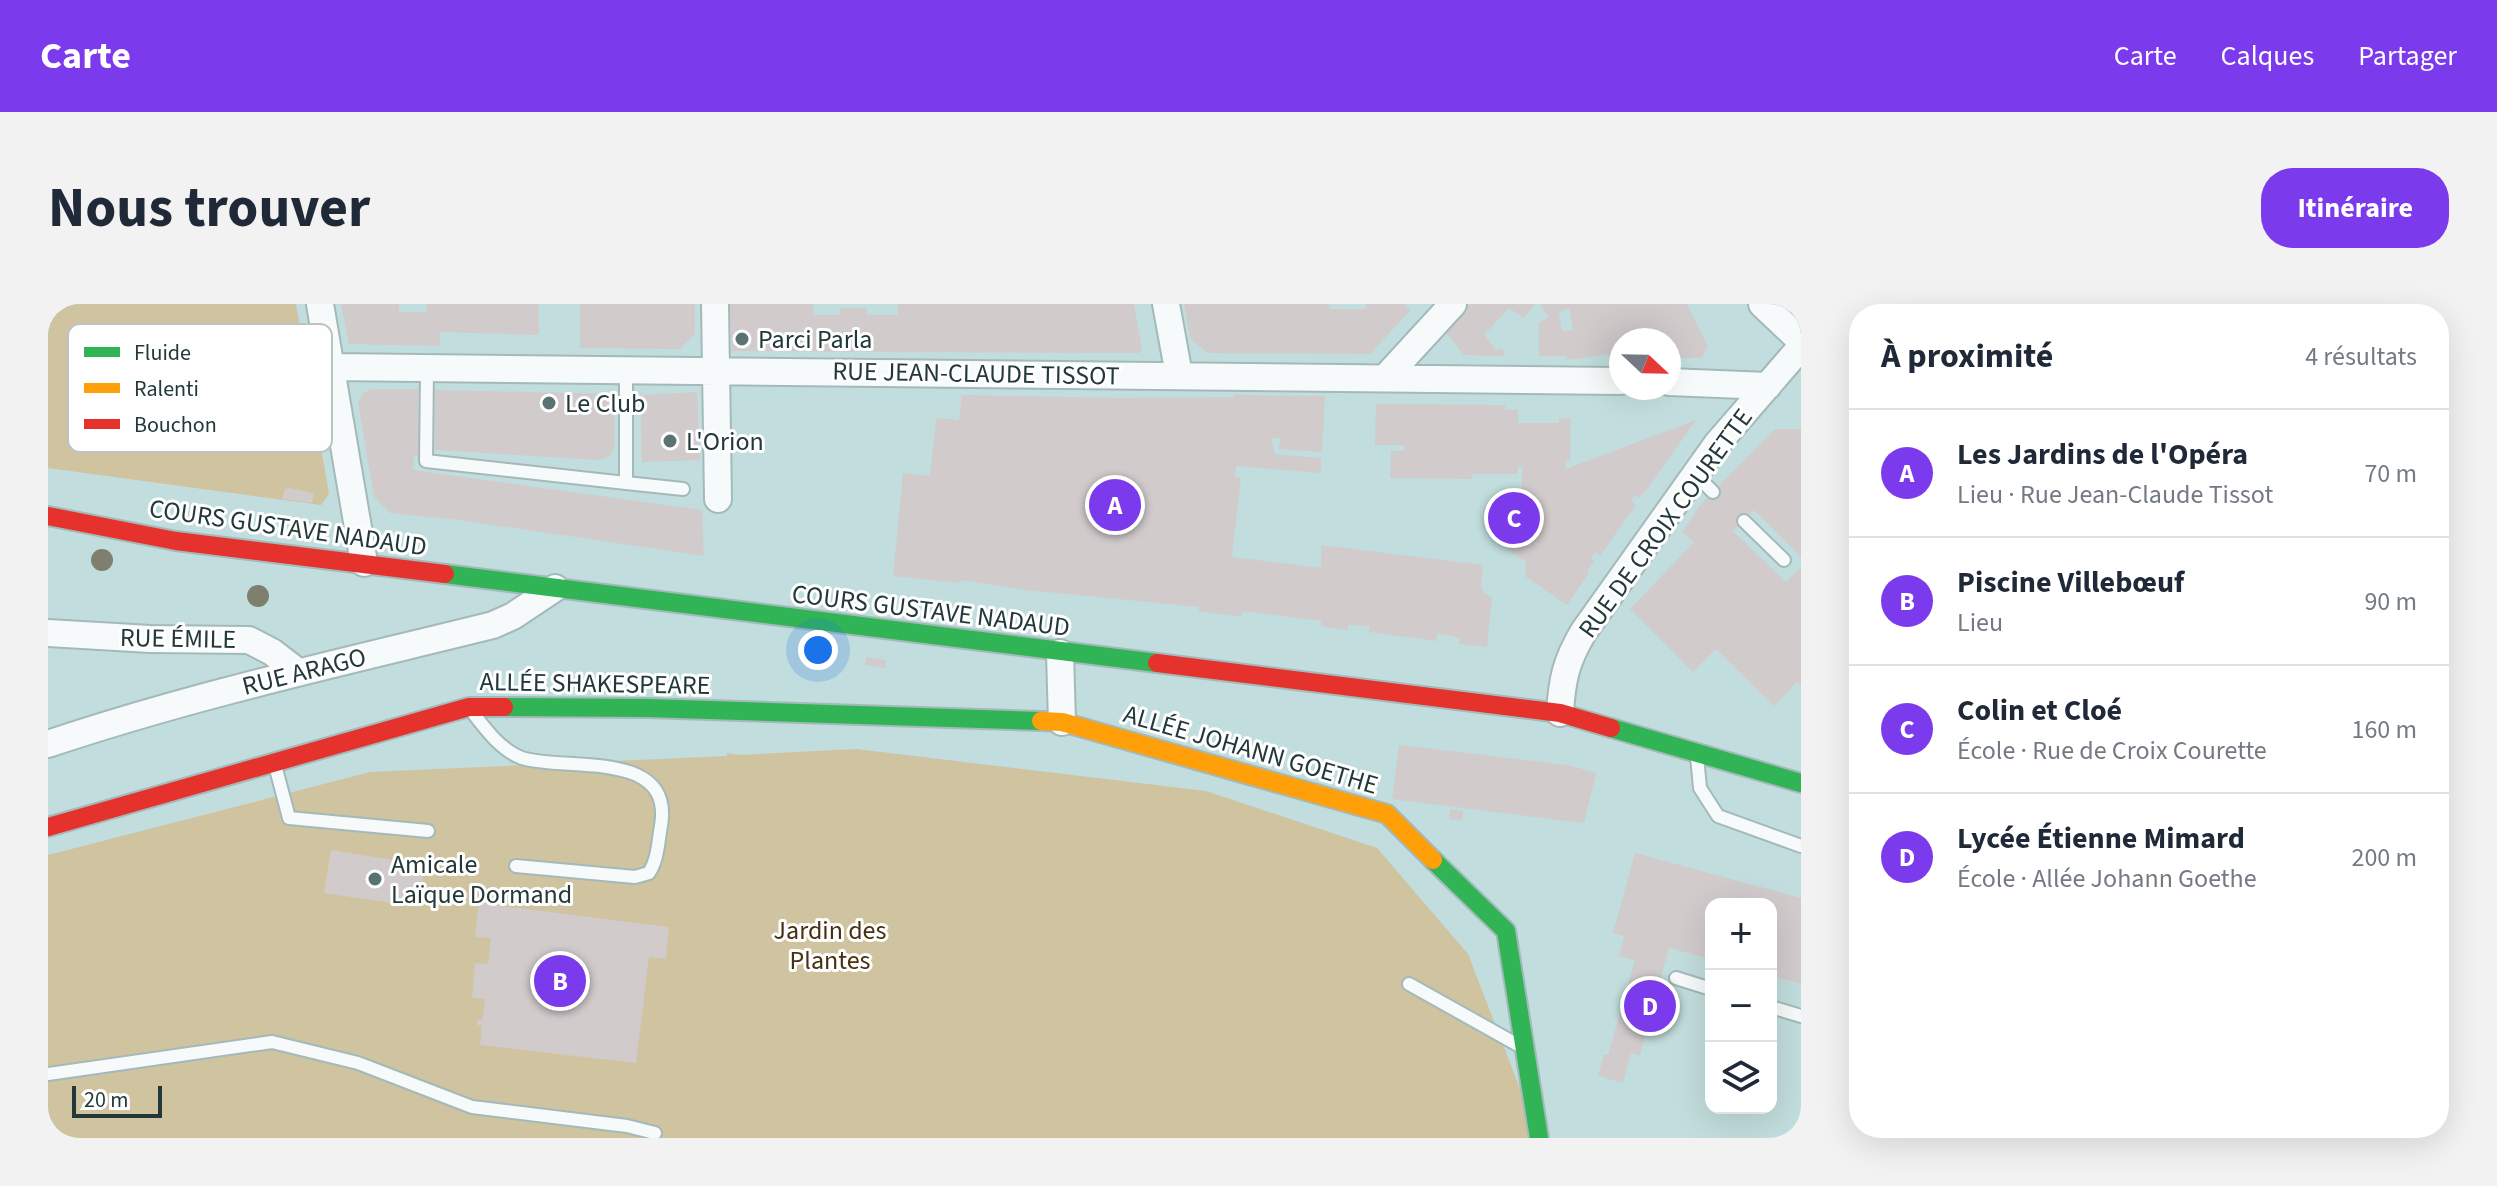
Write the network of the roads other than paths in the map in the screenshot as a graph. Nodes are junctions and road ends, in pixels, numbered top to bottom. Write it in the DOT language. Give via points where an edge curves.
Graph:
graph roads {
  1 [pos="320,304"];
  2 [pos="715,304"];
  3 [pos="1166,304"];
  4 [pos="1453,304"];
  5 [pos="1762,304"];
  6 [pos="324,324"];
  7 [pos="1801,344"];
  8 [pos="332,367"];
  9 [pos="427,369"];
  10 [pos="626,370"];
  11 [pos="717,371"];
  12 [pos="1179,375"];
  13 [pos="1385,378"];
  14 [pos="1609,381"];
  15 [pos="1681,382"];
  16 [pos="1768,386"];
  17 [pos="626,483"];
  18 [pos="683,489"];
  19 [pos="718,499"];
  20 [pos="48,516"];
  21 [pos="1744,521"];
  22 [pos="1784,560"];
  23 [pos="364,563"];
  24 [pos="555,588"];
  25 [pos="48,633"];
  26 [pos="1060,653"];
  27 [pos="298,672"];
  28 [pos="469,707"];
  29 [pos="1560,713"];
  30 [pos="1062,722"];
  31 [pos="48,744"];
  32 [pos="1696,754"];
  33 [pos="274,762"];
  34 [pos="1801,783"];
  35 [pos="48,827"];
  36 [pos="428,831"];
  37 [pos="1801,846"];
  38 [pos="516,866"];
  39 [pos="1676,978"];
  40 [pos="1409,984"];
  41 [pos="1705,987"];
  42 [pos="1777,1009"];
  43 [pos="1801,1016"];
  44 [pos="1524,1048"];
  45 [pos="48,1074"];
  46 [pos="655,1133"];
  47 [pos="1539,1138"];
  1 -- 6 [label="street"];
  2 -- 11 [label="street"];
  3 -- 12 [label="street"];
  4 -- 13 [label="street"];
  5 -- 7 [label="street"];
  7 -- 16 [label="street, RUE DE CROIX COURETTE"];
  8 -- 9 [label="street, RUE JEAN-CLAUDE TISSOT"];
  8 -- 23 [label="street"];
  9 -- 10 [label="street, RUE JEAN-CLAUDE TISSOT"];
  9 -- 17 [label="lane" via="426,461"];
  10 -- 11 [label="street, RUE JEAN-CLAUDE TISSOT"];
  10 -- 17 [label="lane"];
  11 -- 12 [label="street, RUE JEAN-CLAUDE TISSOT"];
  11 -- 19 [label="street"];
  12 -- 13 [label="street, RUE JEAN-CLAUDE TISSOT"];
  13 -- 14 [label="street, RUE JEAN-CLAUDE TISSOT"];
  15 -- 16 [label="street"];
  16 -- 29 [label="street, RUE DE CROIX COURETTE" via="1738,418 1704,483 1569,655"];
  17 -- 18 [label="lane"];
  20 -- 23 [label="main road, COURS GUSTAVE NADAUD" via="176,541"];
  21 -- 22 [label="lane"];
  23 -- 24 [label="main road, COURS GUSTAVE NADAUD"];
  24 -- 26 [label="main road, COURS GUSTAVE NADAUD"];
  24 -- 27 [label="street, RUE ARAGO" via="493,625"];
  25 -- 27 [label="street, RUE ÉMILE" via="249,640"];
  26 -- 29 [label="main road, COURS GUSTAVE NADAUD"];
  26 -- 30 [label="street"];
  27 -- 31 [label="street, RUE ARAGO"];
  28 -- 30 [label="main road, ALLÉE SHAKESPEARE"];
  28 -- 33 [label="main road, ALLÉE SHAKESPEARE"];
  28 -- 38 [label="lane" via="491,736 522,758 631,771 656,789 663,815 649,873 635,877"];
  29 -- 32 [label="main road, COURS GUSTAVE NADAUD"];
  30 -- 44 [label="main road, ALLÉE JOHANN GOETHE" via="1387,814 1506,931"];
  32 -- 34 [label="main road, COURS GUSTAVE NADAUD"];
  32 -- 37 [label="lane" via="1700,788 1718,816"];
  33 -- 35 [label="main road, ALLÉE SHAKESPEARE"];
  33 -- 36 [label="lane" via="289,818"];
  39 -- 41 [label="lane"];
  40 -- 44 [label="lane"];
  42 -- 43 [label="lane"];
  44 -- 47 [label="main road, ALLÉE JOHANN GOETHE"];
  45 -- 46 [label="lane" via="272,1042 358,1063 472,1107"];
}
